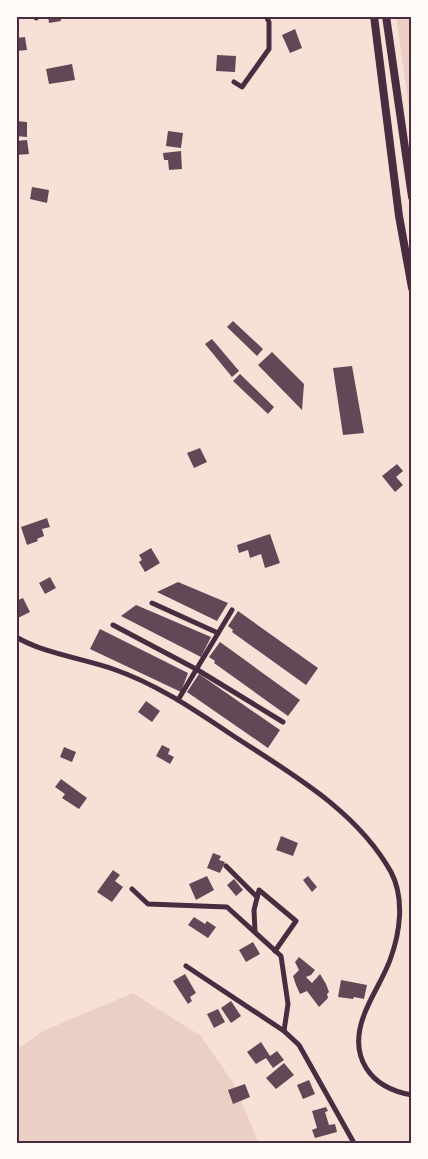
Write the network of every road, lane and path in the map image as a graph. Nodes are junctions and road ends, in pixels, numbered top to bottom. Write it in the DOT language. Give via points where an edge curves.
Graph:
graph roads {
  1 [pos="266,16"];
  2 [pos="374,16"];
  3 [pos="386,16"];
  4 [pos="234,82"];
  5 [pos="412,197"];
  6 [pos="412,288"];
  7 [pos="152,603"];
  8 [pos="232,610"];
  9 [pos="113,626"];
  10 [pos="218,633"];
  11 [pos="16,637"];
  12 [pos="196,669"];
  13 [pos="178,700"];
  14 [pos="283,722"];
  15 [pos="226,866"];
  16 [pos="132,889"];
  17 [pos="257,897"];
  18 [pos="255,932"];
  19 [pos="275,951"];
  20 [pos="186,966"];
  21 [pos="284,1031"];
  22 [pos="412,1096"];
  23 [pos="354,1143"];
  1 -- 4 [label="street" via="269,49 242,87"];
  2 -- 6 [label="main road" via="399,216"];
  3 -- 5 [label="main road"];
  7 -- 10 [label="street"];
  8 -- 10 [label="street"];
  9 -- 12 [label="street"];
  10 -- 12 [label="street"];
  11 -- 13 [label="street" via="113,669"];
  12 -- 13 [label="street"];
  12 -- 14 [label="street"];
  13 -- 22 [label="street" via="329,802 359,830 391,872 400,912 396,942 364,1016 360,1045 362,1059 376,1081 388,1089"];
  15 -- 17 [label="street"];
  16 -- 18 [label="street" via="148,904 227,907"];
  17 -- 18 [label="street"];
  17 -- 19 [label="street" via="259,890 296,921"];
  18 -- 19 [label="street"];
  19 -- 21 [label="street" via="281,956 288,1004"];
  20 -- 21 [label="street"];
  21 -- 23 [label="street" via="299,1045"];
}
